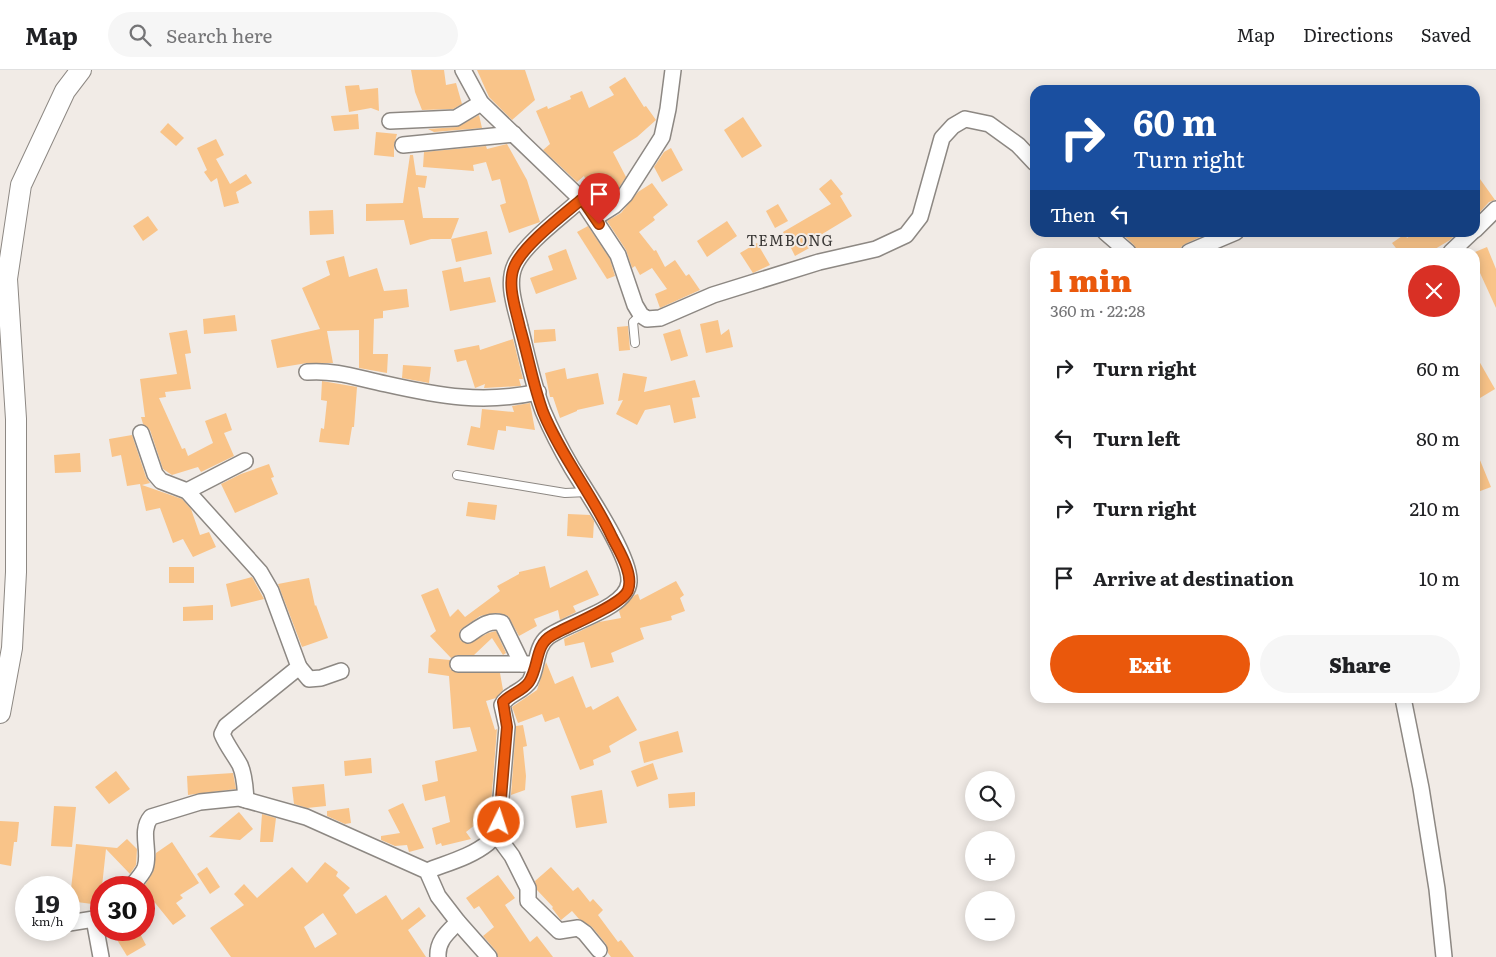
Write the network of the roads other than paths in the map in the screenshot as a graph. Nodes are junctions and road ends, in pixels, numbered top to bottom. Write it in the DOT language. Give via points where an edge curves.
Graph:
graph roads {
  1 [pos="81,70"];
  2 [pos="463,70"];
  3 [pos="673,70"];
  4 [pos="481,103"];
  5 [pos="390,121"];
  6 [pos="514,134"];
  7 [pos="403,145"];
  8 [pos="1030,158"];
  9 [pos="582,199"];
  10 [pos="1496,209"];
  11 [pos="595,218"];
  12 [pos="1480,225"];
  13 [pos="1111,237"];
  14 [pos="1224,237"];
  15 [pos="1467,237"];
  16 [pos="1123,248"];
  17 [pos="1198,248"];
  18 [pos="1455,248"];
  19 [pos="641,315"];
  20 [pos="636,343"];
  21 [pos="307,372"];
  22 [pos="538,392"];
  23 [pos="141,433"];
  24 [pos="246,461"];
  25 [pos="457,475"];
  26 [pos="187,491"];
  27 [pos="588,492"];
  28 [pos="468,634"];
  29 [pos="458,664"];
  30 [pos="522,664"];
  31 [pos="537,664"];
  32 [pos="299,667"];
  33 [pos="341,671"];
  34 [pos="1404,703"];
  35 [pos="0,713"];
  36 [pos="246,800"];
  37 [pos="495,832"];
  38 [pos="427,872"];
  39 [pos="138,876"];
  40 [pos="458,922"];
  41 [pos="100,941"];
  42 [pos="599,950"];
  43 [pos="101,957"];
  44 [pos="438,957"];
  45 [pos="489,957"];
  46 [pos="1444,957"];
  1 -- 35 [label="street" via="65,92 21,185 7,279 16,419 16,572 12,648"];
  2 -- 4 [label="street"];
  3 -- 11 [label="street" via="662,136 625,195"];
  4 -- 5 [label="street" via="456,118"];
  4 -- 6 [label="street"];
  6 -- 7 [label="street"];
  6 -- 9 [label="street"];
  8 -- 19 [label="street" via="989,124 965,119 942,138 920,217 906,235 876,249 818,262 713,295 660,318 647,319"];
  9 -- 11 [label="street"];
  9 -- 22 [label="street" via="520,255 514,268 511,284 514,301"];
  10 -- 12 [label="street"];
  11 -- 19 [label="street" via="618,255"];
  13 -- 16 [label="street"];
  14 -- 17 [label="street"];
  15 -- 18 [label="street"];
  19 -- 20 [label="lane" via="633,322"];
  21 -- 22 [label="street" via="329,371 442,395 482,399"];
  22 -- 27 [label="street" via="543,411"];
  23 -- 26 [label="street" via="155,474 162,481"];
  24 -- 26 [label="street"];
  25 -- 27 [label="lane" via="566,493"];
  26 -- 32 [label="street" via="260,572 272,591"];
  27 -- 31 [label="street" via="622,556 630,580 628,591 602,611 548,637 540,644"];
  28 -- 30 [label="street" via="487,623 502,623"];
  29 -- 30 [label="street"];
  30 -- 31 [label="street"];
  31 -- 37 [label="street" via="529,683 502,705 507,727 499,822"];
  32 -- 33 [label="street" via="309,679 314,680"];
  32 -- 36 [label="street" via="226,726 222,734 245,779"];
  34 -- 46 [label="street" via="1422,788"];
  36 -- 38 [label="street" via="306,817"];
  36 -- 39 [label="street" via="200,802 152,817 145,828 146,857"];
  37 -- 38 [label="street" via="489,842 467,855"];
  37 -- 42 [label="street" via="512,856 528,888 528,901 534,909 559,930 578,928"];
  38 -- 40 [label="street" via="438,896"];
  40 -- 44 [label="street" via="439,943"];
  40 -- 45 [label="street"];
  41 -- 43 [label="street"];
}
